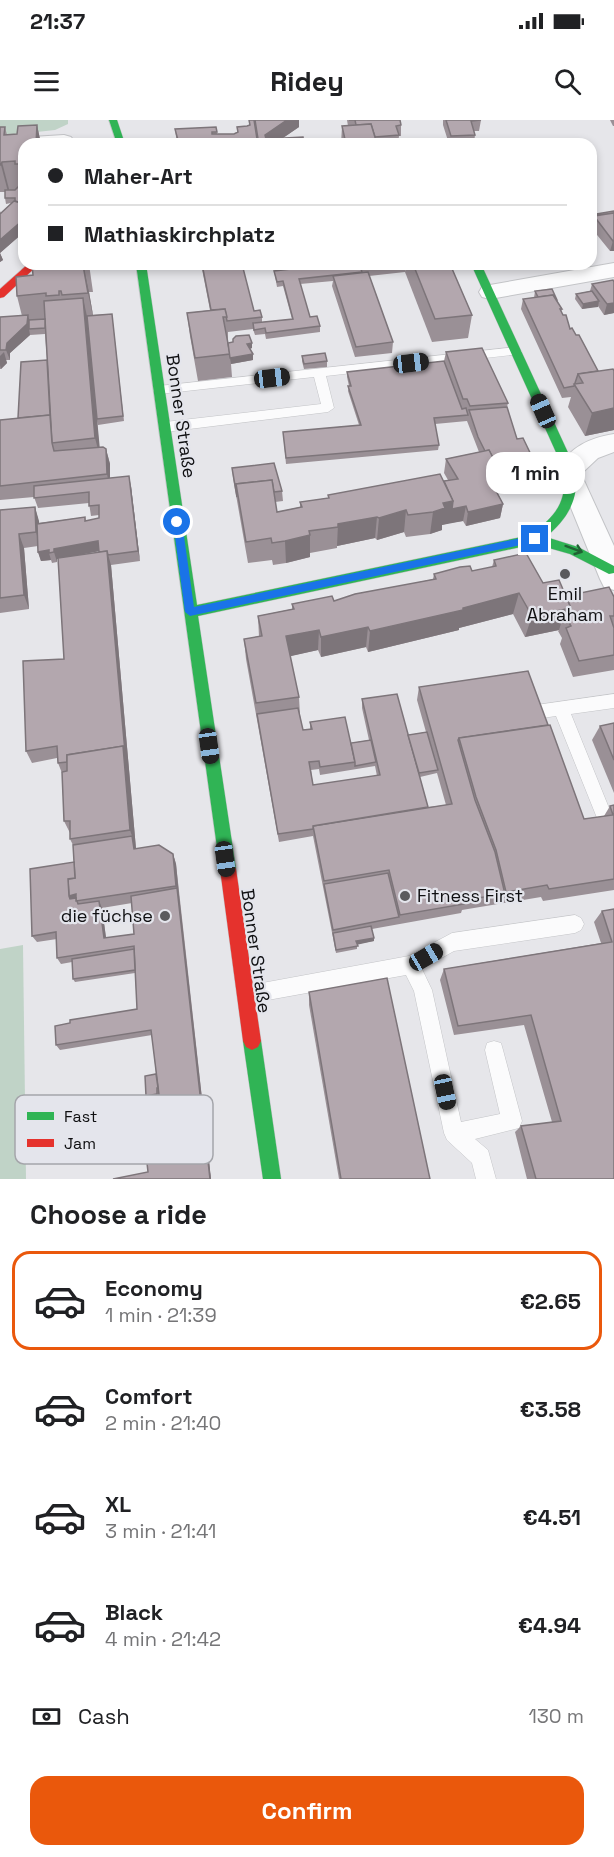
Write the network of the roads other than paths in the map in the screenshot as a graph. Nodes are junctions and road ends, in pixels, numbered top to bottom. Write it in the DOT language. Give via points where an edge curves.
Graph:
graph roads {
  1 [pos="18,144"];
  2 [pos="0,145"];
  3 [pos="27,270"];
  4 [pos="142,270"];
  5 [pos="479,270"];
  6 [pos="614,270"];
  7 [pos="489,292"];
  8 [pos="0,295"];
  9 [pos="516,351"];
  10 [pos="319,373"];
  11 [pos="159,390"];
  12 [pos="165,427"];
  13 [pos="614,443"];
  14 [pos="571,476"];
  15 [pos="535,539"];
  16 [pos="611,574"];
  17 [pos="190,612"];
  18 [pos="614,701"];
  19 [pos="561,708"];
  20 [pos="505,716"];
  21 [pos="603,813"];
  22 [pos="575,924"];
  23 [pos="411,966"];
  24 [pos="244,995"];
  25 [pos="494,1050"];
  26 [pos="454,1133"];
  27 [pos="272,1179"];
  28 [pos="486,1179"];
  1 -- 2 [label="street"];
  3 -- 8 [label="main road"];
  4 -- 11 [label="main road, Bonner Straße"];
  5 -- 7 [label="main road"];
  6 -- 7 [label="street"];
  7 -- 9 [label="main road"];
  9 -- 10 [label="lane"];
  9 -- 14 [label="main road"];
  10 -- 11 [label="lane"];
  10 -- 12 [label="lane" via="328,408"];
  11 -- 12 [label="main road, Bonner Straße"];
  12 -- 17 [label="main road, Bonner Straße"];
  13 -- 14 [label="street" via="598,446 578,457"];
  14 -- 15 [label="main road" via="566,510"];
  14 -- 16 [label="street"];
  15 -- 16 [label="main road, one-way" via="590,556"];
  15 -- 17 [label="main road"];
  17 -- 24 [label="main road, Bonner Straße"];
  18 -- 19 [label="lane"];
  19 -- 20 [label="lane"];
  19 -- 21 [label="lane"];
  22 -- 23 [label="lane" via="452,942"];
  23 -- 24 [label="lane"];
  23 -- 26 [label="lane" via="423,990"];
  24 -- 27 [label="main road, Bonner Straße"];
  25 -- 26 [label="lane" via="512,1121"];
  26 -- 28 [label="lane" via="481,1157"];
}
